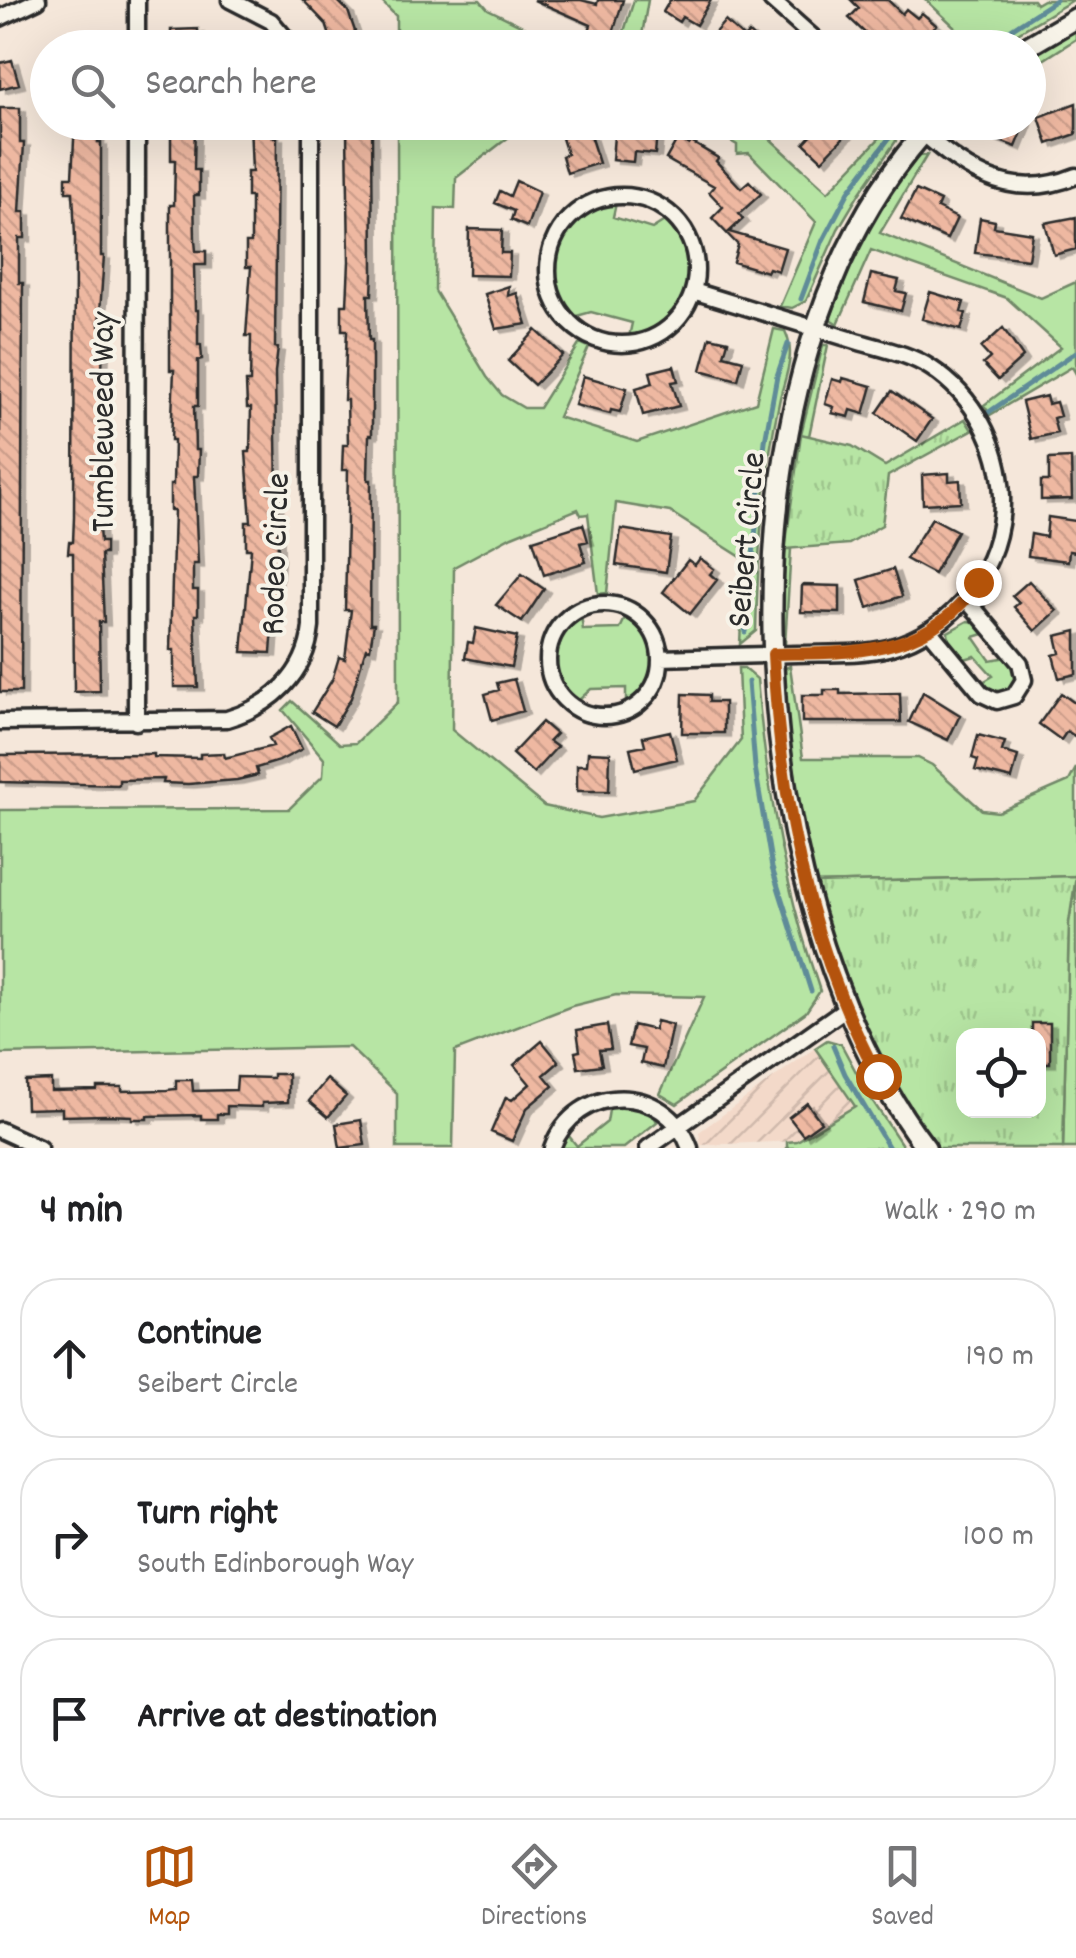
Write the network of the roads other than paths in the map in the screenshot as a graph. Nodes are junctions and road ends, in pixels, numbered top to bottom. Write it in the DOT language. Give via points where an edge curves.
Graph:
graph roads {
  1 [pos="38,0"];
  2 [pos="137,0"];
  3 [pos="230,0"];
  4 [pos="770,0"];
  5 [pos="0,18"];
  6 [pos="1076,18"];
  7 [pos="136,30"];
  8 [pos="279,30"];
  9 [pos="804,30"];
  10 [pos="1046,36"];
  11 [pos="136,140"];
  12 [pos="311,140"];
  13 [pos="914,140"];
  14 [pos="936,140"];
  15 [pos="1076,176"];
  16 [pos="693,291"];
  17 [pos="816,329"];
  18 [pos="966,599"];
  19 [pos="929,630"];
  20 [pos="773,654"];
  21 [pos="660,658"];
  22 [pos="0,722"];
  23 [pos="136,722"];
  24 [pos="845,1008"];
  25 [pos="679,1126"];
  26 [pos="0,1130"];
  27 [pos="39,1148"];
  28 [pos="552,1148"];
  29 [pos="648,1148"];
  30 [pos="690,1148"];
  31 [pos="926,1148"];
  1 -- 5 [label="street"];
  2 -- 7 [label="street"];
  3 -- 8 [label="street"];
  4 -- 9 [label="street"];
  6 -- 10 [label="street"];
  11 -- 23 [label="street, Tumbleweed Way"];
  12 -- 23 [label="street, Rodeo Circle" via="308,646 286,685 252,711 217,721"];
  13 -- 17 [label="street, Seibert Circle" via="856,231"];
  14 -- 15 [label="street" via="959,164 989,179 1031,186"];
  16 -- 16 [label="street" via="696,266 686,232 662,208 638,198 612,196 580,208 550,250 548,278 556,304 580,331 606,342 633,343 659,334 680,316"];
  16 -- 17 [label="street"];
  17 -- 18 [label="street" via="923,363 958,390 979,418 997,458 1002,509 991,556"];
  17 -- 20 [label="street, Seibert Circle" via="782,489"];
  18 -- 19 [label="street"];
  18 -- 19 [label="street" via="1020,662 1024,680 1014,696 997,701 982,694"];
  19 -- 20 [label="street" via="870,651"];
  20 -- 21 [label="street"];
  20 -- 24 [label="street, Seibert Circle" via="793,832"];
  21 -- 21 [label="street" via="654,634 638,615 600,604 563,621 548,658 562,698 583,712 608,716 646,698"];
  22 -- 23 [label="street, Rodeo Circle"];
  24 -- 25 [label="street"];
  24 -- 31 [label="street, Seibert Circle" via="886,1091"];
  25 -- 28 [label="street" via="647,1102 607,1098 571,1117"];
  25 -- 29 [label="street"];
  25 -- 30 [label="street"];
  26 -- 27 [label="street"];
}
